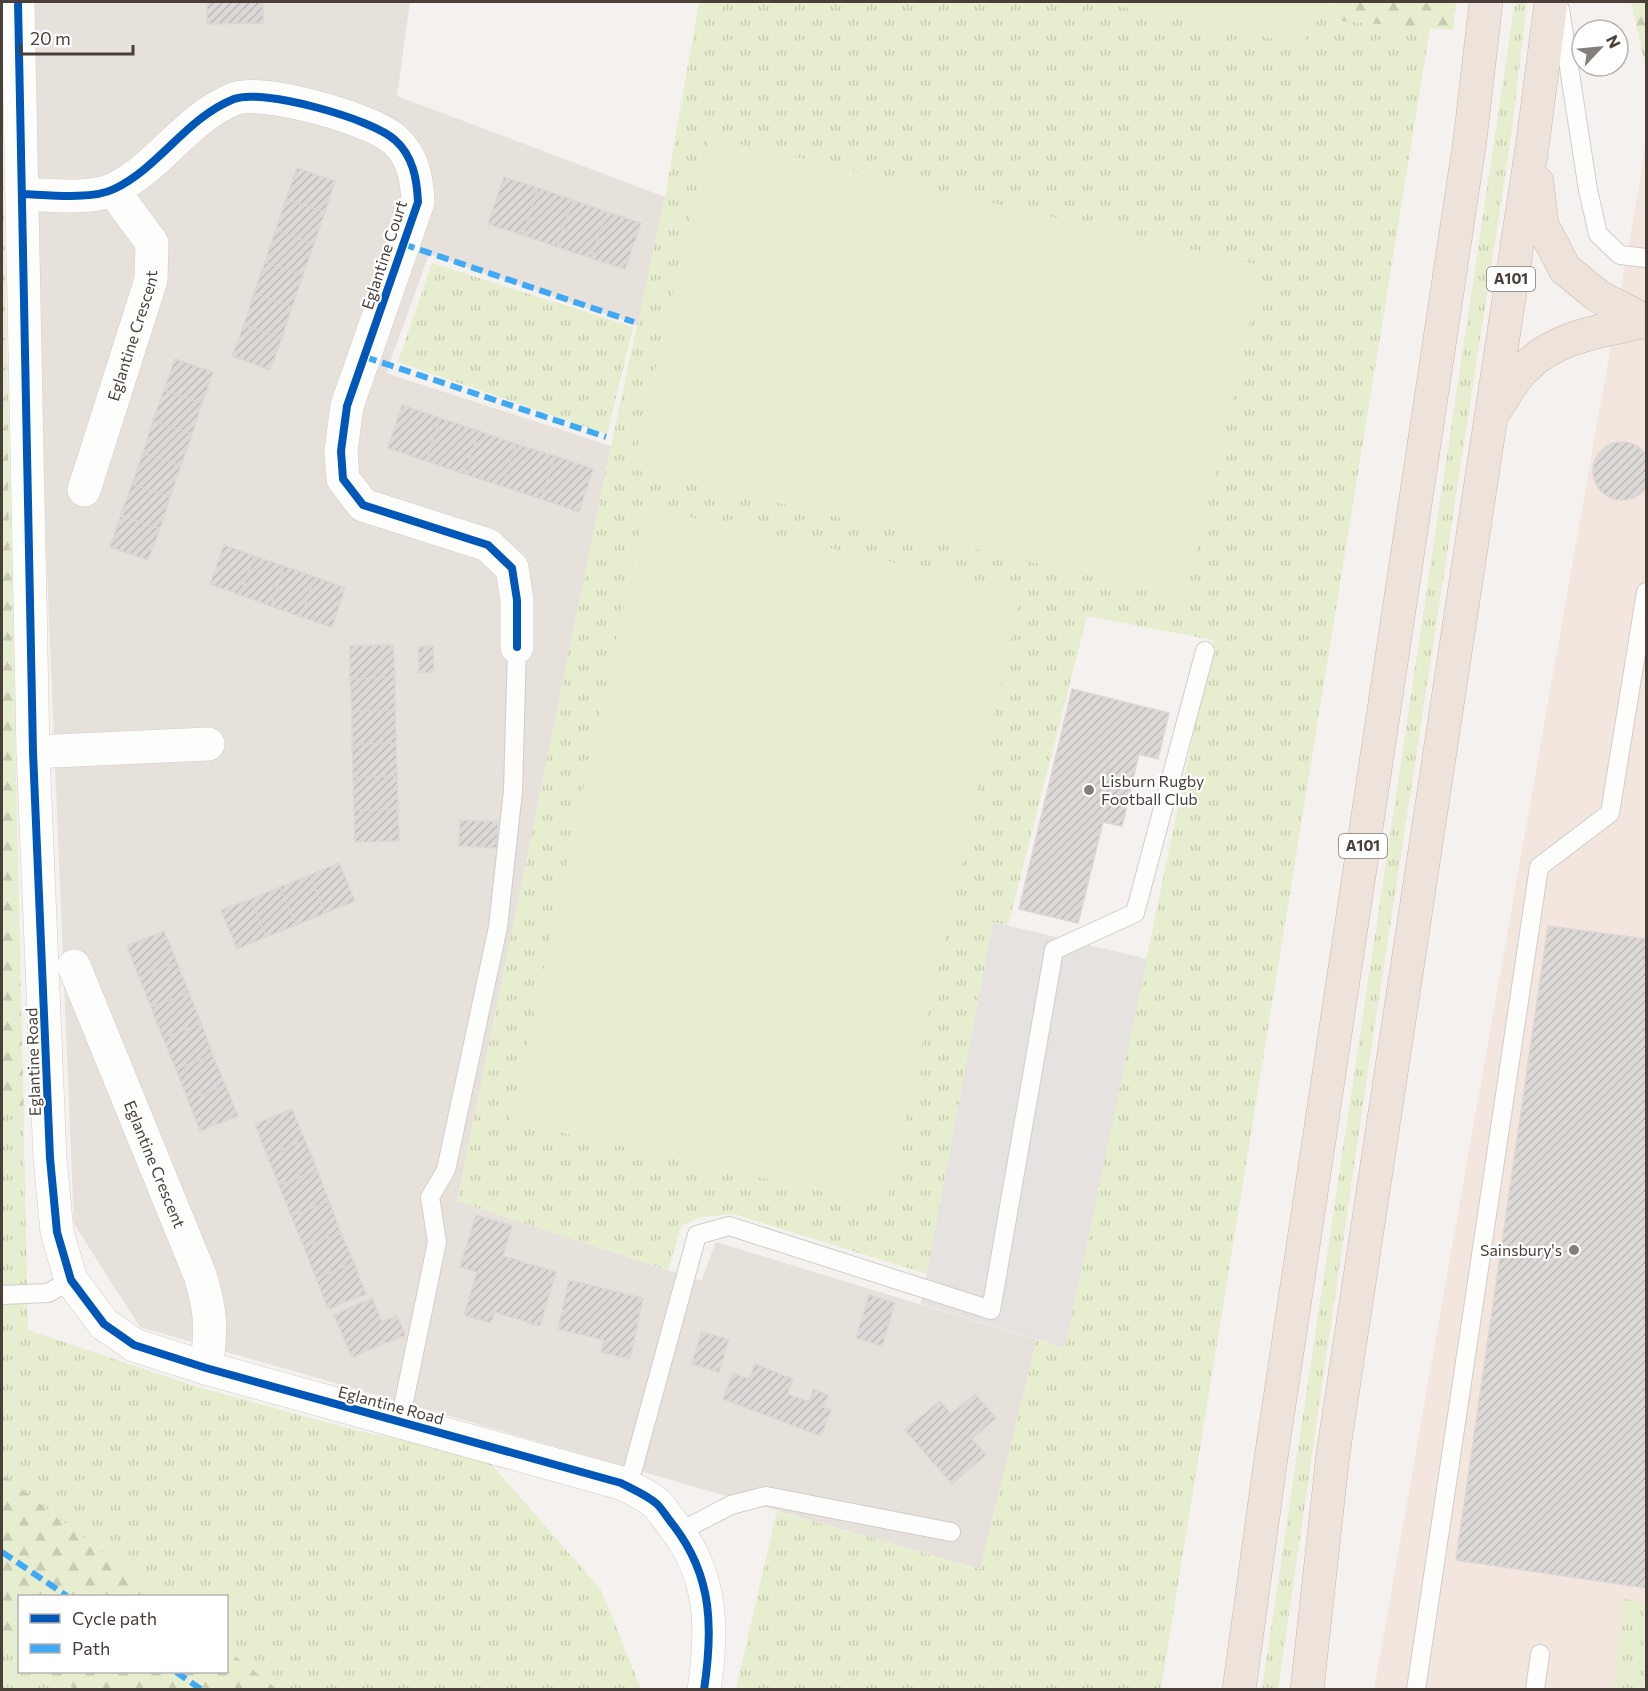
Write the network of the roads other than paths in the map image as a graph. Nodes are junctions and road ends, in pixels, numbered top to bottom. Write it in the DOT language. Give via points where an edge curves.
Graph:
graph roads {
  1 [pos="18,2"];
  2 [pos="1486,2"];
  3 [pos="1551,2"];
  4 [pos="1559,2"];
  5 [pos="1533,141"];
  6 [pos="113,190"];
  7 [pos="23,194"];
  8 [pos="1647,258"];
  9 [pos="1490,418"];
  10 [pos="84,490"];
  11 [pos="1647,592"];
  12 [pos="517,647"];
  13 [pos="1205,651"];
  14 [pos="208,744"];
  15 [pos="33,752"];
  16 [pos="74,966"];
  17 [pos="71,1280"];
  18 [pos="2,1295"];
  19 [pos="206,1368"];
  20 [pos="400,1421"];
  21 [pos="621,1483"];
  22 [pos="679,1532"];
  23 [pos="951,1532"];
  24 [pos="1540,1654"];
  25 [pos="704,1689"];
  26 [pos="1239,1689"];
  27 [pos="1307,1689"];
  28 [pos="1416,1689"];
  29 [pos="1534,1689"];
  1 -- 7 [label="street, Eglantine Road"];
  2 -- 26 [label="highway, A101" via="1468,152"];
  3 -- 5 [label="highway, A101"];
  4 -- 8 [label="lane" via="1598,234 1620,255"];
  5 -- 9 [label="highway, A101"];
  5 -- 9 [label="highway" via="1542,225 1565,269 1598,297 1647,321 1555,345 1522,371"];
  6 -- 7 [label="street, Eglantine Court" via="82,195"];
  6 -- 10 [label="street, Eglantine Crescent" via="152,243 151,280"];
  6 -- 12 [label="street, Eglantine Court" via="207,112 237,98 288,99 378,127 396,140 414,169 417,202 347,406 341,451 343,479 363,505 488,545 512,568"];
  7 -- 15 [label="street, Eglantine Road"];
  9 -- 27 [label="highway, A101" via="1334,1454"];
  11 -- 28 [label="lane" via="1610,813 1539,867"];
  12 -- 20 [label="lane" via="513,791 498,927 446,1170 430,1197 437,1242"];
  13 -- 21 [label="lane" via="1135,913 1054,950 992,1310 729,1226 697,1235 633,1469"];
  14 -- 15 [label="street"];
  15 -- 17 [label="street, Eglantine Road" via="50,1158 57,1232"];
  16 -- 19 [label="street, Eglantine Crescent" via="200,1275 212,1325"];
  17 -- 18 [label="lane" via="48,1293"];
  17 -- 19 [label="street, Eglantine Road" via="104,1324 134,1345"];
  19 -- 20 [label="street, Eglantine Road"];
  20 -- 21 [label="street, Eglantine Road"];
  21 -- 22 [label="street, Eglantine Road" via="656,1504"];
  22 -- 23 [label="lane" via="731,1505 766,1496"];
  22 -- 25 [label="street, Eglantine Road" via="694,1555 710,1614"];
  24 -- 29 [label="lane"];
}
